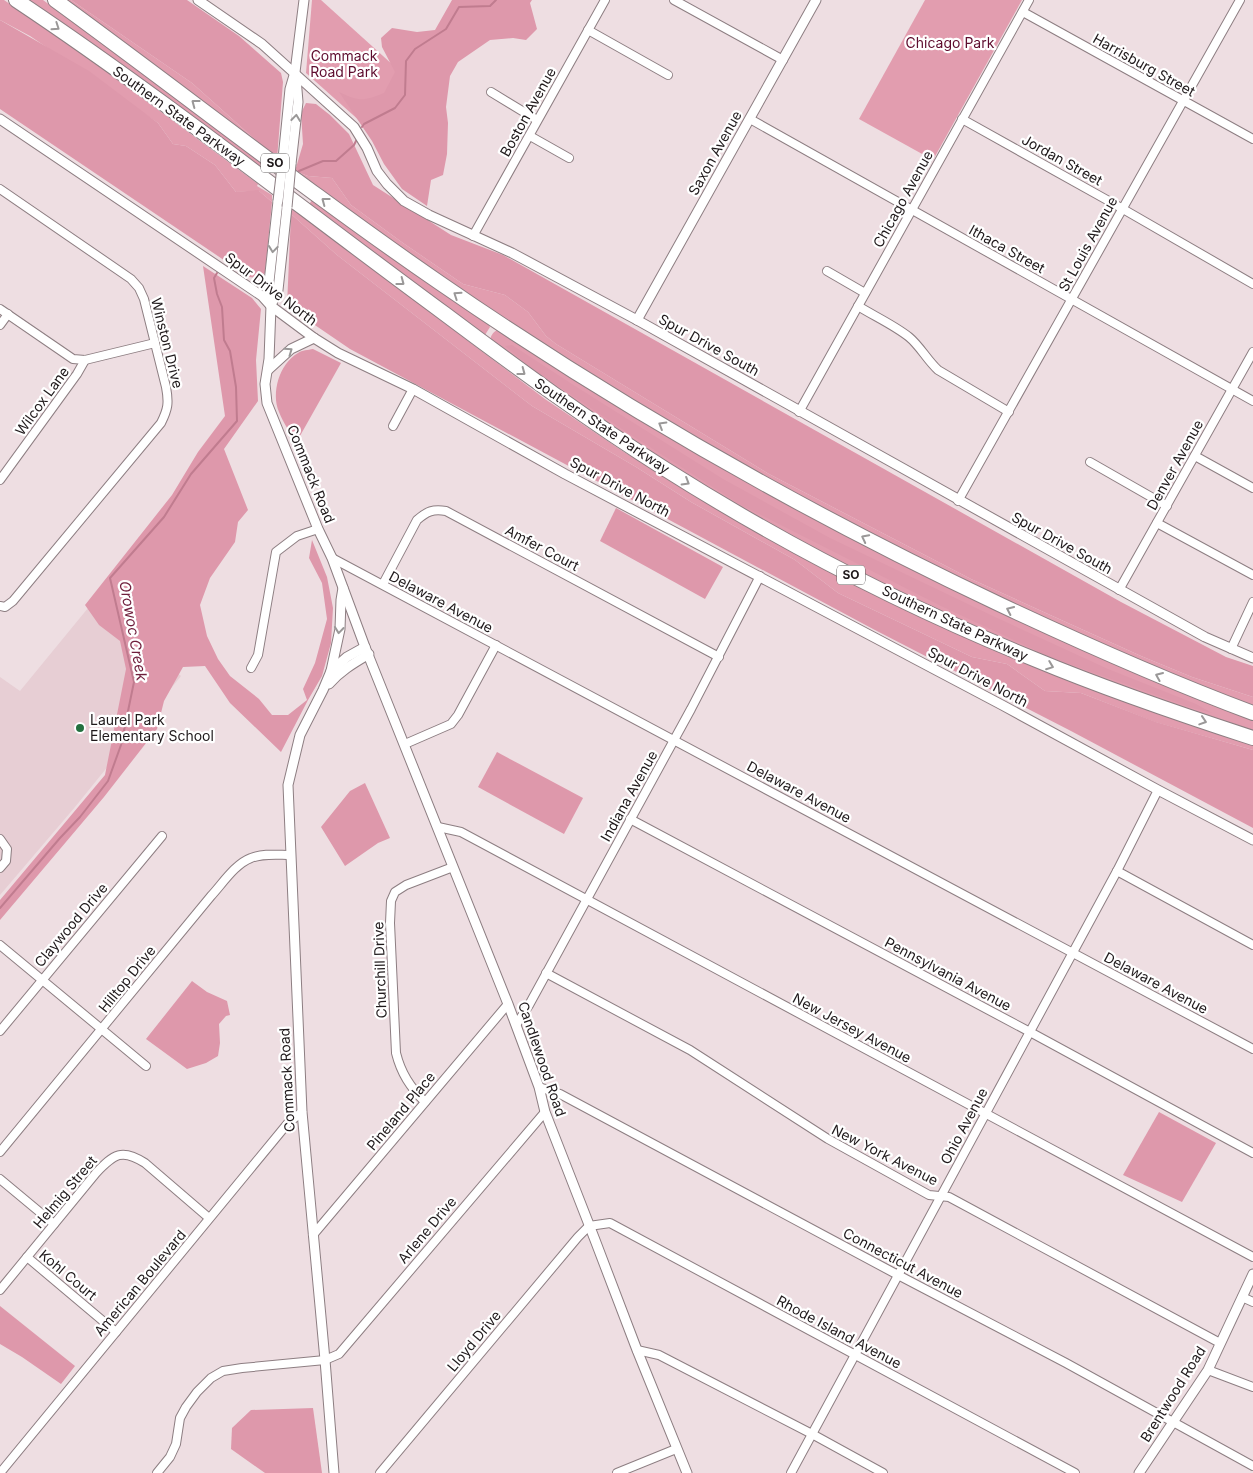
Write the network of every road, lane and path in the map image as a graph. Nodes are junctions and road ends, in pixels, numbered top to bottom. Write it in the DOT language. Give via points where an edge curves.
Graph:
graph roads {
  1 [pos="16,0"];
  2 [pos="55,0"];
  3 [pos="198,0"];
  4 [pos="304,0"];
  5 [pos="605,0"];
  6 [pos="674,0"];
  7 [pos="816,0"];
  8 [pos="1030,0"];
  9 [pos="1240,0"];
  10 [pos="1023,12"];
  11 [pos="588,30"];
  12 [pos="783,60"];
  13 [pos="295,72"];
  14 [pos="668,75"];
  15 [pos="491,92"];
  16 [pos="1183,101"];
  17 [pos="0,119"];
  18 [pos="750,119"];
  19 [pos="962,119"];
  20 [pos="537,120"];
  21 [pos="530,136"];
  22 [pos="1253,139"];
  23 [pos="569,158"];
  24 [pos="287,162"];
  25 [pos="0,189"];
  26 [pos="1122,208"];
  27 [pos="912,210"];
  28 [pos="473,236"];
  29 [pos="827,271"];
  30 [pos="1253,284"];
  31 [pos="865,293"];
  32 [pos="1072,299"];
  33 [pos="271,306"];
  34 [pos="858,306"];
  35 [pos="0,309"];
  36 [pos="8,314"];
  37 [pos="637,320"];
  38 [pos="0,326"];
  39 [pos="314,338"];
  40 [pos="155,343"];
  41 [pos="1253,352"];
  42 [pos="85,360"];
  43 [pos="268,370"];
  44 [pos="412,389"];
  45 [pos="1232,389"];
  46 [pos="1253,401"];
  47 [pos="799,412"];
  48 [pos="1009,412"];
  49 [pos="393,426"];
  50 [pos="1195,456"];
  51 [pos="1090,462"];
  52 [pos="0,480"];
  53 [pos="1253,488"];
  54 [pos="958,501"];
  55 [pos="1166,506"];
  56 [pos="1157,523"];
  57 [pos="318,529"];
  58 [pos="332,558"];
  59 [pos="1253,575"];
  60 [pos="760,576"];
  61 [pos="383,584"];
  62 [pos="343,588"];
  63 [pos="1119,590"];
  64 [pos="1253,602"];
  65 [pos="2,606"];
  66 [pos="496,645"];
  67 [pos="1231,649"];
  68 [pos="367,651"];
  69 [pos="719,657"];
  70 [pos="1253,658"];
  71 [pos="251,668"];
  72 [pos="331,671"];
  73 [pos="323,690"];
  74 [pos="1253,713"];
  75 [pos="1253,738"];
  76 [pos="674,740"];
  77 [pos="405,744"];
  78 [pos="1158,790"];
  79 [pos="630,819"];
  80 [pos="438,827"];
  81 [pos="162,836"];
  82 [pos="0,840"];
  83 [pos="1253,840"];
  84 [pos="291,855"];
  85 [pos="453,867"];
  86 [pos="0,868"];
  87 [pos="1117,871"];
  88 [pos="587,900"];
  89 [pos="0,945"];
  90 [pos="1253,945"];
  91 [pos="1072,952"];
  92 [pos="546,973"];
  93 [pos="43,979"];
  94 [pos="508,1004"];
  95 [pos="516,1025"];
  96 [pos="102,1028"];
  97 [pos="0,1031"];
  98 [pos="1030,1032"];
  99 [pos="1253,1048"];
  100 [pos="146,1066"];
  101 [pos="540,1087"];
  102 [pos="425,1102"];
  103 [pos="302,1112"];
  104 [pos="544,1112"];
  105 [pos="985,1113"];
  106 [pos="0,1152"];
  107 [pos="1253,1153"];
  108 [pos="0,1179"];
  109 [pos="940,1196"];
  110 [pos="210,1218"];
  111 [pos="54,1224"];
  112 [pos="590,1226"];
  113 [pos="313,1235"];
  114 [pos="1253,1257"];
  115 [pos="27,1258"];
  116 [pos="1253,1274"];
  117 [pos="898,1275"];
  118 [pos="0,1290"];
  119 [pos="1242,1297"];
  120 [pos="1253,1302"];
  121 [pos="116,1332"];
  122 [pos="1220,1343"];
  123 [pos="637,1350"];
  124 [pos="854,1355"];
  125 [pos="325,1360"];
  126 [pos="1208,1370"];
  127 [pos="1253,1387"];
  128 [pos="1174,1422"];
  129 [pos="812,1434"];
  130 [pos="676,1449"];
  131 [pos="3,1464"];
  132 [pos="1253,1466"];
  133 [pos="0,1473"];
  134 [pos="157,1473"];
  135 [pos="334,1473"];
  136 [pos="380,1473"];
  137 [pos="617,1473"];
  138 [pos="686,1473"];
  139 [pos="791,1473"];
  140 [pos="883,1473"];
  141 [pos="1075,1473"];
  142 [pos="1139,1473"];
  1 -- 75 [label="highway, Southern State Parkway / SO, one-way" via="140,86 527,376 618,439 713,498 849,574 969,631 1096,684"];
  74 -- 2 [label="highway, Southern State Parkway / SO, one-way" via="1133,664 966,588 836,523 703,450 433,279"];
  3 -- 13 [label="street, Spur Drive South" via="262,44"];
  4 -- 13 [label="street, Commack Road"];
  5 -- 11 [label="street, Boston Avenue"];
  6 -- 12 [label="street"];
  7 -- 12 [label="street, Saxon Avenue"];
  8 -- 10 [label="street, Chicago Avenue"];
  9 -- 16 [label="street, St Louis Avenue"];
  10 -- 16 [label="street, Harrisburg Street"];
  10 -- 19 [label="street, Chicago Avenue"];
  11 -- 14 [label="street"];
  11 -- 20 [label="street, Boston Avenue"];
  12 -- 18 [label="street, Saxon Avenue"];
  13 -- 24 [label="street, Commack Road" via="290,89"];
  13 -- 28 [label="street, Spur Drive South" via="354,127 377,171 404,201"];
  15 -- 20 [label="street"];
  16 -- 22 [label="street, Harrisburg Street"];
  16 -- 26 [label="street, St Louis Avenue"];
  17 -- 33 [label="street, Spur Drive North" via="264,298"];
  18 -- 27 [label="street, Ithaca Street"];
  18 -- 37 [label="street, Saxon Avenue"];
  19 -- 26 [label="street, Jordan Street"];
  19 -- 27 [label="street, Chicago Avenue"];
  20 -- 21 [label="street, Boston Avenue"];
  21 -- 23 [label="street"];
  21 -- 28 [label="street, Boston Avenue"];
  24 -- 33 [label="street, Commack Road, one-way, bridge" via="278,201 269,282"];
  24 -- 33 [label="street, Commack Road, bridge" via="278,290"];
  25 -- 40 [label="street, Winston Drive" via="131,279 144,299"];
  26 -- 30 [label="street, Jordan Street"];
  26 -- 32 [label="street, St Louis Avenue"];
  27 -- 31 [label="street, Chicago Avenue"];
  27 -- 32 [label="street, Ithaca Street"];
  28 -- 37 [label="street, Spur Drive South" via="512,253"];
  29 -- 31 [label="street"];
  31 -- 34 [label="street, Chicago Avenue"];
  32 -- 45 [label="street, Ithaca Street"];
  32 -- 48 [label="street, St Louis Avenue"];
  33 -- 39 [label="street, Spur Drive North"];
  33 -- 43 [label="street, Commack Road"];
  34 -- 47 [label="street, Chicago Avenue"];
  34 -- 48 [label="street" via="910,337 938,370"];
  35 -- 36 [label="street"];
  36 -- 38 [label="street"];
  36 -- 42 [label="street" via="73,359"];
  37 -- 47 [label="street, Spur Drive South"];
  43 -- 39 [label="street, one-way" via="291,349"];
  39 -- 44 [label="street, Spur Drive North"];
  40 -- 42 [label="street"];
  40 -- 65 [label="street, Winston Drive" via="169,400 167,411 14,601"];
  41 -- 45 [label="street, Denver Avenue"];
  42 -- 52 [label="street, Wilcox Lane"];
  43 -- 57 [label="street, Commack Road" via="267,402"];
  44 -- 49 [label="street"];
  44 -- 60 [label="street, Spur Drive North"];
  45 -- 46 [label="street, Ithaca Street"];
  45 -- 50 [label="street, Denver Avenue"];
  47 -- 54 [label="street, Spur Drive South"];
  48 -- 54 [label="street, St Louis Avenue"];
  50 -- 53 [label="street"];
  50 -- 55 [label="street, Denver Avenue"];
  51 -- 55 [label="street"];
  54 -- 63 [label="street, Spur Drive South"];
  55 -- 56 [label="street, Denver Avenue"];
  56 -- 59 [label="street"];
  56 -- 63 [label="street, Denver Avenue"];
  57 -- 58 [label="street, Commack Road"];
  57 -- 71 [label="street" via="297,536 276,552 258,656"];
  58 -- 61 [label="street, Delaware Avenue"];
  58 -- 62 [label="street, Commack Road"];
  60 -- 69 [label="street, Indiana Avenue"];
  60 -- 78 [label="street, Spur Drive North"];
  61 -- 66 [label="street, Delaware Avenue"];
  61 -- 69 [label="street, Amfer Court" via="417,520 426,512 446,511"];
  62 -- 68 [label="street, Commack Road"];
  62 -- 72 [label="street, one-way" via="340,629"];
  63 -- 67 [label="street, Spur Drive South"];
  64 -- 67 [label="street"];
  66 -- 76 [label="street, Delaware Avenue"];
  66 -- 77 [label="street" via="451,724"];
  67 -- 70 [label="street, Spur Drive South"];
  68 -- 72 [label="street, Commack Road" via="347,657"];
  68 -- 73 [label="street, Commack Road"];
  68 -- 77 [label="street, Candlewood Road"];
  69 -- 76 [label="street, Indiana Avenue"];
  72 -- 73 [label="street, Commack Road"];
  73 -- 84 [label="street, Commack Road" via="300,734 288,785"];
  76 -- 79 [label="street, Indiana Avenue"];
  76 -- 91 [label="street, Delaware Avenue"];
  77 -- 80 [label="street, Candlewood Road"];
  78 -- 83 [label="street, Spur Drive North"];
  78 -- 87 [label="street, Ohio Avenue"];
  79 -- 88 [label="street, Indiana Avenue"];
  79 -- 98 [label="street, Pennsylvania Avenue"];
  80 -- 85 [label="street, Candlewood Road"];
  80 -- 88 [label="street, New Jersey Avenue" via="461,832"];
  81 -- 93 [label="street, Claywood Drive"];
  82 -- 86 [label="street" via="7,850 6,861"];
  84 -- 96 [label="street, Hilltop Drive" via="252,857 239,865"];
  84 -- 103 [label="street, Commack Road"];
  85 -- 94 [label="street, Candlewood Road"];
  85 -- 102 [label="street, Churchill Drive" via="406,885 395,892 391,901 396,1053 404,1077"];
  87 -- 90 [label="street"];
  87 -- 91 [label="street, Ohio Avenue"];
  88 -- 92 [label="street, Indiana Avenue"];
  88 -- 105 [label="street, New Jersey Avenue"];
  89 -- 93 [label="street"];
  91 -- 98 [label="street, Ohio Avenue"];
  91 -- 99 [label="street, Delaware Avenue"];
  92 -- 95 [label="street, Indiana Avenue"];
  92 -- 109 [label="street, New York Avenue" via="690,1050 828,1139 929,1195"];
  93 -- 96 [label="street"];
  93 -- 97 [label="street, Claywood Drive"];
  94 -- 95 [label="street, Candlewood Road"];
  94 -- 102 [label="street, Pineland Place"];
  95 -- 101 [label="street, Candlewood Road"];
  96 -- 100 [label="street"];
  96 -- 106 [label="street, Hilltop Drive"];
  98 -- 105 [label="street, Ohio Avenue"];
  98 -- 107 [label="street, Pennsylvania Avenue"];
  101 -- 104 [label="street, Candlewood Road"];
  101 -- 117 [label="street, Connecticut Avenue" via="560,1094"];
  102 -- 113 [label="street, Pineland Place"];
  103 -- 110 [label="street, American Boulevard" via="288,1123"];
  103 -- 113 [label="street, Commack Road"];
  104 -- 112 [label="street, Candlewood Road"];
  104 -- 125 [label="street, Arlene Drive" via="339,1354"];
  105 -- 109 [label="street, Ohio Avenue"];
  105 -- 114 [label="street, New Jersey Avenue"];
  108 -- 111 [label="street"];
  109 -- 117 [label="street, Ohio Avenue"];
  109 -- 122 [label="street, New York Avenue" via="949,1197"];
  110 -- 111 [label="street, Helmig Street" via="145,1163 134,1156 121,1154 108,1160"];
  110 -- 121 [label="street, American Boulevard"];
  111 -- 115 [label="street, Helmig Street"];
  112 -- 123 [label="street, Candlewood Road"];
  112 -- 124 [label="street, Rhode Island Avenue" via="610,1223"];
  112 -- 136 [label="street, Lloyd Drive"];
  113 -- 125 [label="street, Commack Road"];
  115 -- 118 [label="street, Helmig Street"];
  115 -- 121 [label="street, Kohl Court"];
  116 -- 119 [label="street, Brentwood Road"];
  117 -- 124 [label="street, Ohio Avenue"];
  117 -- 128 [label="street, Connecticut Avenue"];
  119 -- 120 [label="street"];
  119 -- 122 [label="street, Brentwood Road"];
  121 -- 131 [label="street, American Boulevard"];
  122 -- 126 [label="street, Brentwood Road"];
  123 -- 129 [label="street" via="658,1355"];
  123 -- 130 [label="street, Candlewood Road"];
  124 -- 129 [label="street, Ohio Avenue"];
  124 -- 141 [label="street, Rhode Island Avenue"];
  125 -- 134 [label="street" via="242,1368 223,1371 211,1378 180,1418 176,1444"];
  125 -- 135 [label="street, Commack Road"];
  126 -- 127 [label="street"];
  126 -- 128 [label="street, Brentwood Road"];
  128 -- 132 [label="street, Connecticut Avenue"];
  128 -- 142 [label="street, Brentwood Road"];
  129 -- 139 [label="street, Ohio Avenue"];
  129 -- 140 [label="street"];
  130 -- 137 [label="street"];
  130 -- 138 [label="street, Candlewood Road"];
  131 -- 133 [label="street, American Boulevard"];
}
